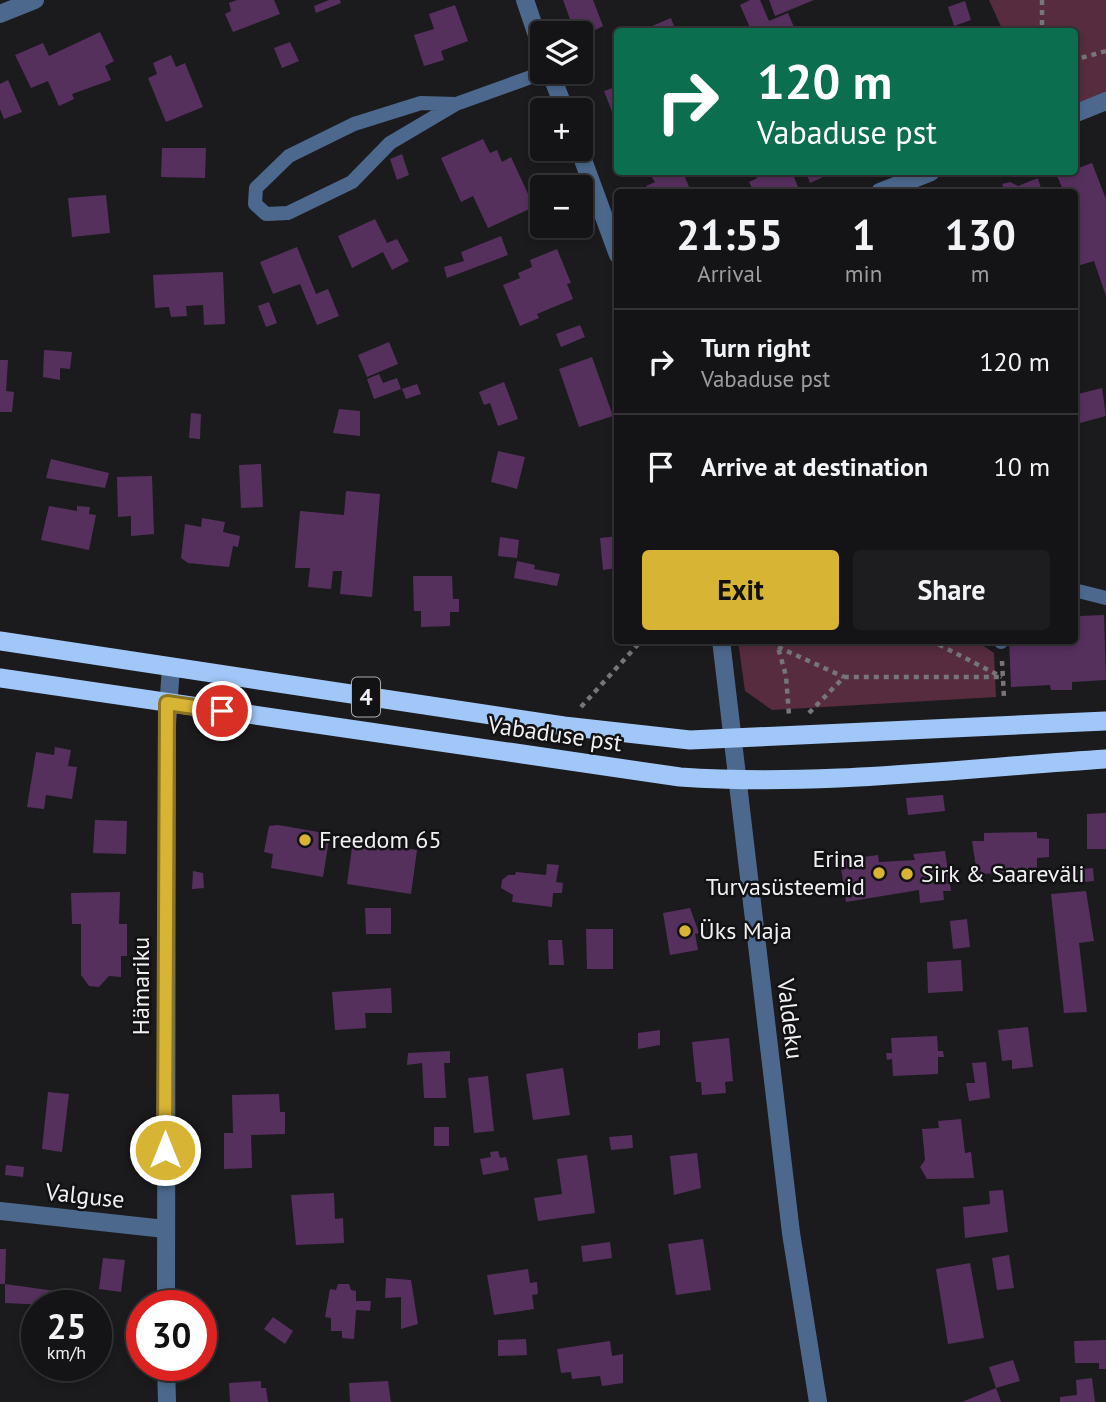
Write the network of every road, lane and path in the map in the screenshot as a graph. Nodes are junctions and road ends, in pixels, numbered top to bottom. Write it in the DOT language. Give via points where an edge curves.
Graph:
graph roads {
  1 [pos="35,0"];
  2 [pos="525,0"];
  3 [pos="1042,0"];
  4 [pos="0,14"];
  5 [pos="532,21"];
  6 [pos="1042,28"];
  7 [pos="1106,51"];
  8 [pos="1078,61"];
  9 [pos="530,78"];
  10 [pos="1106,101"];
  11 [pos="456,104"];
  12 [pos="1078,112"];
  13 [pos="583,161"];
  14 [pos="923,175"];
  15 [pos="888,189"];
  16 [pos="614,244"];
  17 [pos="1078,591"];
  18 [pos="1106,598"];
  19 [pos="0,641"];
  20 [pos="638,644"];
  21 [pos="722,644"];
  22 [pos="777,644"];
  23 [pos="938,644"];
  24 [pos="1001,644"];
  25 [pos="778,647"];
  26 [pos="171,667"];
  27 [pos="844,677"];
  28 [pos="1003,677"];
  29 [pos="0,678"];
  30 [pos="1004,698"];
  31 [pos="167,703"];
  32 [pos="580,708"];
  33 [pos="807,716"];
  34 [pos="789,717"];
  35 [pos="1106,721"];
  36 [pos="734,740"];
  37 [pos="1106,759"];
  38 [pos="736,781"];
  39 [pos="0,1211"];
  40 [pos="165,1230"];
  41 [pos="166,1290"];
  42 [pos="166,1381"];
  43 [pos="167,1402"];
  44 [pos="818,1402"];
  1 -- 4 [label="street"];
  2 -- 5 [label="street"];
  3 -- 6 [label="path"];
  7 -- 8 [label="path"];
  9 -- 11 [label="lane"];
  10 -- 12 [label="street"];
  11 -- 11 [label="lane" via="421,103 354,124 289,156 256,188 255,204 265,214 288,213 352,182 390,143"];
  13 -- 16 [label="street"];
  14 -- 15 [label="street"];
  17 -- 18 [label="lane"];
  19 -- 26 [label="highway, Vabaduse pst / 4"];
  20 -- 32 [label="path"];
  21 -- 36 [label="street, Valdeku"];
  22 -- 25 [label="path"];
  23 -- 28 [label="path"];
  24 -- 28 [label="path"];
  25 -- 27 [label="path"];
  25 -- 34 [label="path"];
  26 -- 31 [label="street, Hämariku"];
  26 -- 36 [label="highway, Vabaduse pst / 4" via="564,726 690,740"];
  27 -- 28 [label="path"];
  27 -- 33 [label="path"];
  28 -- 30 [label="path"];
  29 -- 31 [label="highway, Vabaduse pst / 4"];
  31 -- 38 [label="highway, Vabaduse pst / 4" via="680,777"];
  31 -- 40 [label="street, Hämariku"];
  35 -- 36 [label="highway, Vabaduse pst / 4"];
  36 -- 38 [label="street, Valdeku"];
  37 -- 38 [label="highway, Vabaduse pst / 4"];
  38 -- 44 [label="street, Valdeku" via="791,1233"];
  39 -- 40 [label="street, Valguse"];
  40 -- 41 [label="street, Hämariku"];
  42 -- 43 [label="street"];
}
